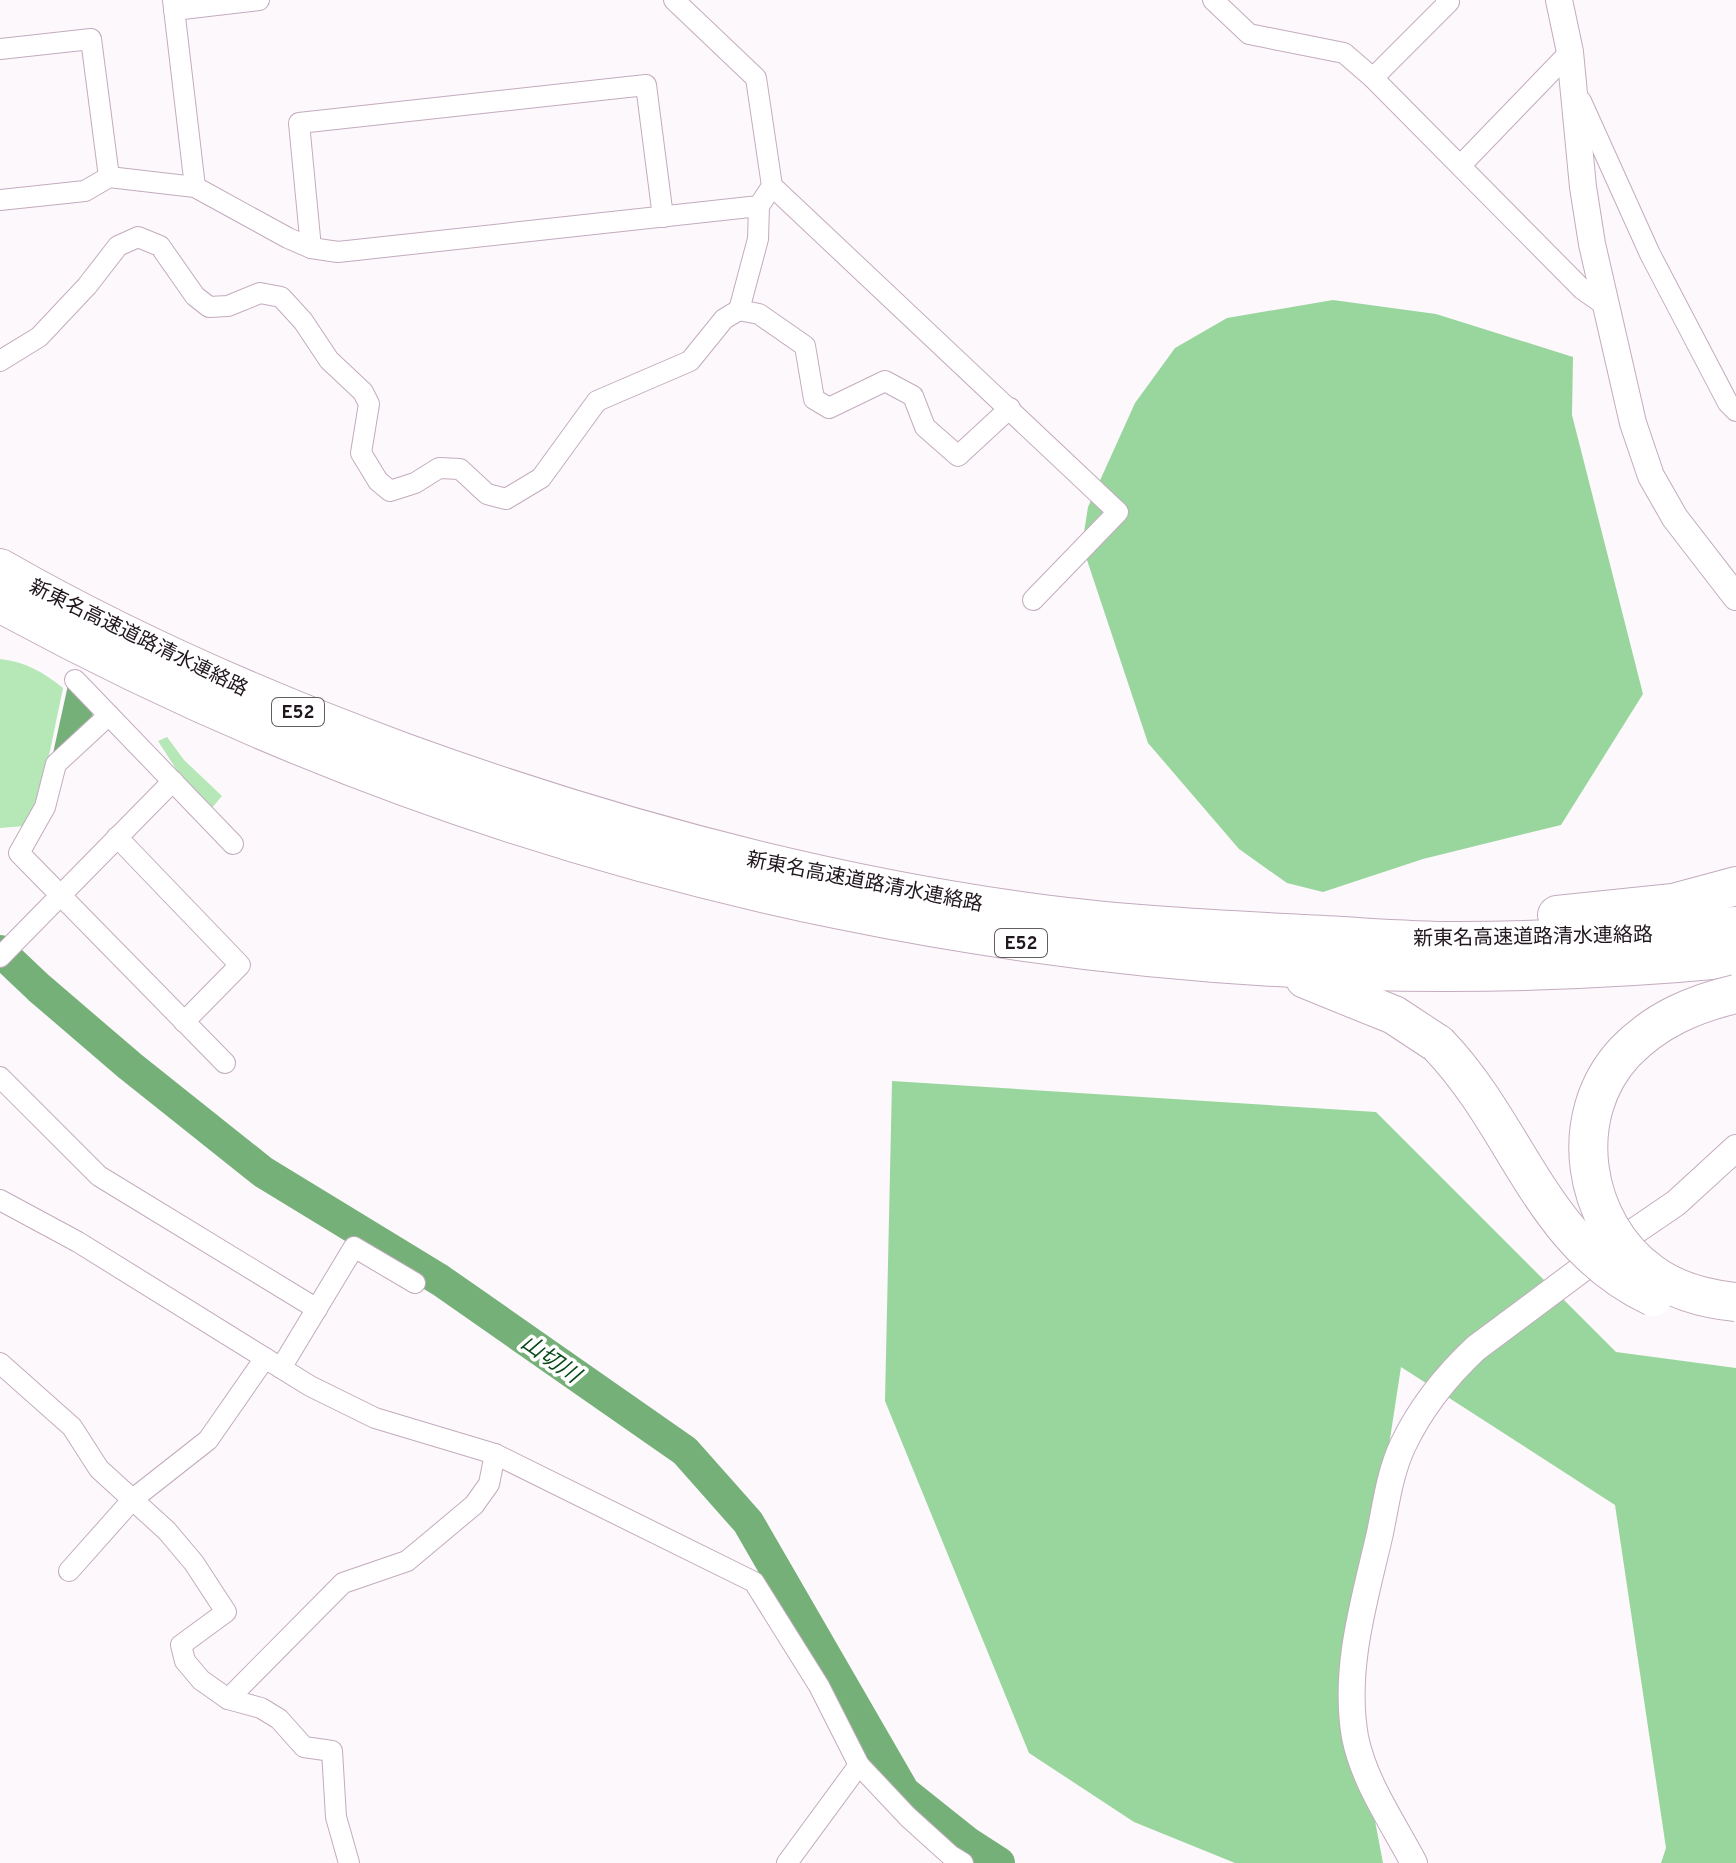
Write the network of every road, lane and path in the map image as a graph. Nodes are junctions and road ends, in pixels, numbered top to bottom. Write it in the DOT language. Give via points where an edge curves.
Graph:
graph roads {
  1 [pos="259,0"];
  2 [pos="674,0"];
  3 [pos="1213,0"];
  4 [pos="1446,0"];
  5 [pos="1559,0"];
  6 [pos="174,5"];
  7 [pos="0,49"];
  8 [pos="1570,52"];
  9 [pos="1373,78"];
  10 [pos="1573,82"];
  11 [pos="1461,165"];
  12 [pos="109,177"];
  13 [pos="772,186"];
  14 [pos="195,187"];
  15 [pos="0,200"];
  16 [pos="759,206"];
  17 [pos="663,217"];
  18 [pos="311,248"];
  19 [pos="1606,306"];
  20 [pos="739,310"];
  21 [pos="0,361"];
  22 [pos="1010,408"];
  23 [pos="1736,411"];
  24 [pos="0,568"];
  25 [pos="1736,597"];
  26 [pos="1033,600"];
  27 [pos="0,603"];
  28 [pos="75,680"];
  29 [pos="109,715"];
  30 [pos="173,781"];
  31 [pos="605,836"];
  32 [pos="117,837"];
  33 [pos="233,844"];
  34 [pos="1736,886"];
  35 [pos="60,895"];
  36 [pos="1736,926"];
  37 [pos="1453,946"];
  38 [pos="0,957"];
  39 [pos="1736,958"];
  40 [pos="1268,967"];
  41 [pos="1736,994"];
  42 [pos="184,1022"];
  43 [pos="225,1063"];
  44 [pos="0,1077"];
  45 [pos="1736,1148"];
  46 [pos="0,1200"];
  47 [pos="415,1283"];
  48 [pos="1736,1302"];
  49 [pos="317,1309"];
  50 [pos="1736,1319"];
  51 [pos="0,1363"];
  52 [pos="273,1363"];
  53 [pos="495,1454"];
  54 [pos="133,1499"];
  55 [pos="69,1571"];
  56 [pos="228,1699"];
  57 [pos="859,1765"];
  58 [pos="349,1863"];
  59 [pos="787,1863"];
  60 [pos="963,1863"];
  61 [pos="1414,1863"];
  1 -- 6 [label="street"];
  2 -- 13 [label="street" via="756,78"];
  3 -- 9 [label="street" via="1249,34 1344,53"];
  4 -- 9 [label="street"];
  5 -- 8 [label="street"];
  6 -- 14 [label="street"];
  7 -- 12 [label="street" via="91,39"];
  8 -- 10 [label="street"];
  8 -- 11 [label="street"];
  9 -- 11 [label="street"];
  10 -- 19 [label="street" via="1583,187"];
  10 -- 23 [label="street" via="1650,254"];
  11 -- 19 [label="street" via="1582,289"];
  12 -- 14 [label="street"];
  12 -- 15 [label="street" via="85,191"];
  13 -- 16 [label="street"];
  13 -- 22 [label="street"];
  14 -- 18 [label="street"];
  16 -- 17 [label="street"];
  16 -- 20 [label="street" via="758,239"];
  17 -- 18 [label="street" via="338,252"];
  17 -- 18 [label="street" via="646,85 299,123"];
  19 -- 25 [label="street" via="1651,476 1675,518"];
  20 -- 21 [label="street" via="724,319 690,361 597,401 541,478 506,499 487,494 460,469 439,468 390,491 361,453 369,404 363,392 329,360 281,297 260,293 228,306 209,307 195,296 160,246 138,237 118,246 39,337"];
  20 -- 22 [label="street" via="759,314 805,346 814,399 829,408 885,381 913,396 925,427 958,456"];
  22 -- 26 [label="street" via="1118,512"];
  24 -- 31 [label="highway, 新東名高速道路清水連絡路 / E52" via="178,659 320,721 471,776"];
  27 -- 31 [label="highway, 新東名高速道路清水連絡路 / E52" via="164,686 305,749 459,807"];
  28 -- 29 [label="street"];
  29 -- 30 [label="street"];
  29 -- 35 [label="street" via="56,764 45,807 19,853"];
  30 -- 32 [label="street"];
  30 -- 33 [label="street"];
  31 -- 37 [label="highway, 新東名高速道路清水連絡路 / E52" via="1017,911"];
  31 -- 40 [label="highway, 新東名高速道路清水連絡路 / E52" via="723,884 928,928 1090,952"];
  32 -- 35 [label="street"];
  32 -- 42 [label="street" via="240,965"];
  34 -- 37 [label="highway"];
  35 -- 38 [label="street"];
  35 -- 42 [label="street"];
  36 -- 37 [label="highway, 新東名高速道路清水連絡路 / E52"];
  37 -- 39 [label="highway, 新東名高速道路清水連絡路 / E52" via="1571,969"];
  37 -- 40 [label="highway, 新東名高速道路清水連絡路 / E52" via="1382,973"];
  40 -- 50 [label="highway, bridge" via="1394,1015 1438,1044 1485,1101 1552,1212 1596,1262 1667,1304"];
  41 -- 48 [label="highway, bridge" via="1670,1016 1622,1055 1605,1081 1587,1141 1596,1200 1629,1255 1652,1274 1700,1297"];
  42 -- 43 [label="street"];
  44 -- 49 [label="street" via="99,1176"];
  45 -- 61 [label="street" via="1676,1203 1476,1348 1433,1395 1402,1447 1359,1626 1351,1704 1362,1762"];
  46 -- 52 [label="street"];
  47 -- 49 [label="street" via="354,1247"];
  49 -- 52 [label="street"];
  51 -- 54 [label="street" via="72,1427 99,1469"];
  52 -- 53 [label="street" via="375,1418"];
  52 -- 54 [label="street" via="208,1440"];
  53 -- 56 [label="street" via="489,1484 474,1505 407,1561 343,1583"];
  53 -- 57 [label="street" via="754,1582 819,1686"];
  54 -- 55 [label="street"];
  54 -- 56 [label="street" via="194,1563 226,1612 181,1645 185,1661 201,1680"];
  56 -- 58 [label="street" via="279,1719 304,1747 332,1751 336,1817"];
  57 -- 59 [label="street"];
  57 -- 60 [label="street" via="908,1817"];
}
